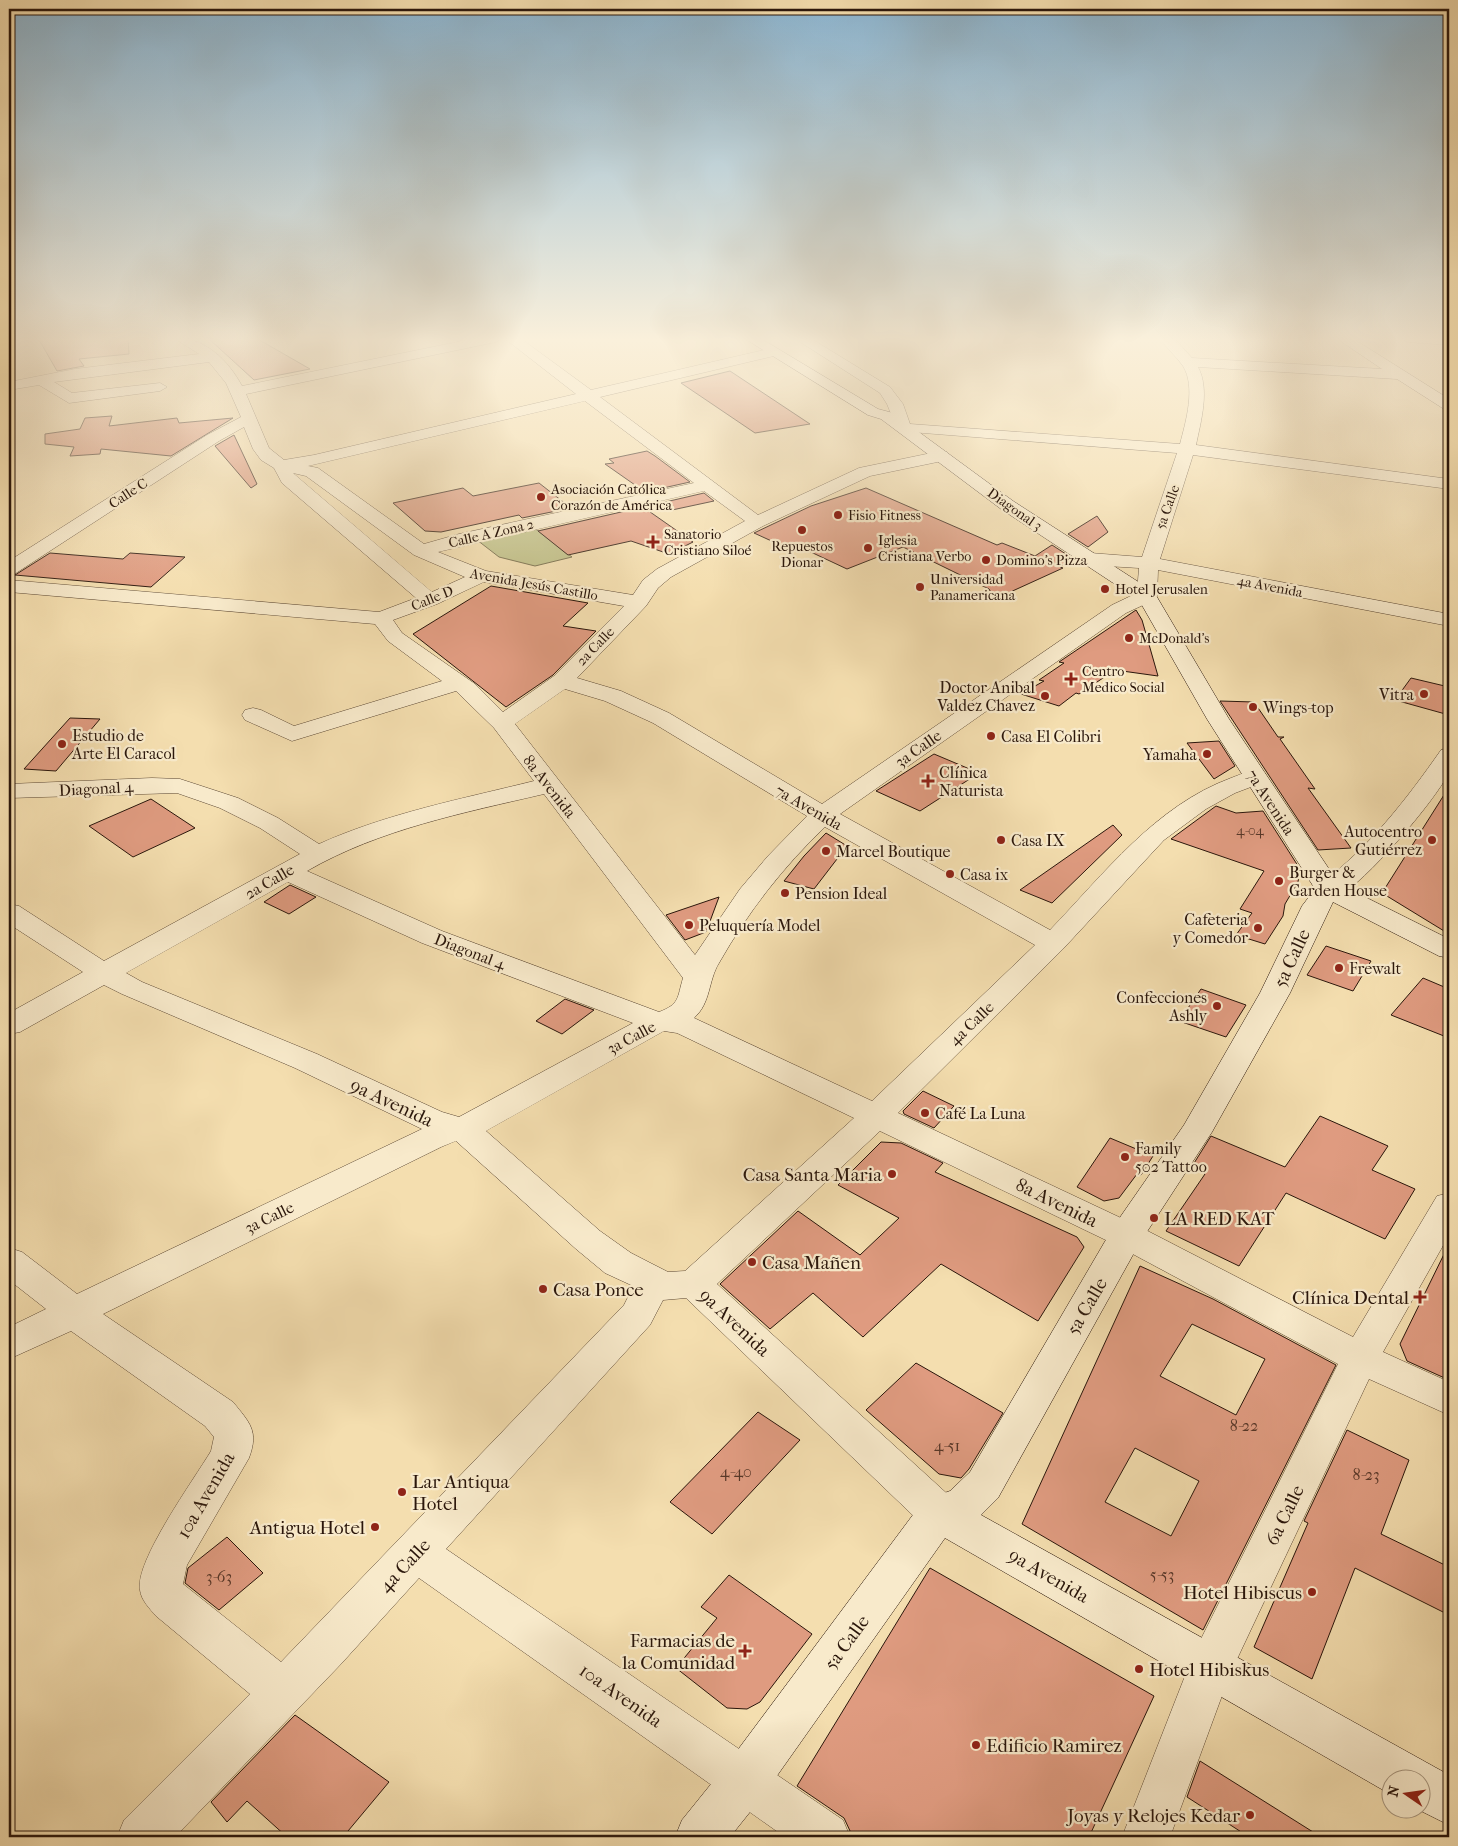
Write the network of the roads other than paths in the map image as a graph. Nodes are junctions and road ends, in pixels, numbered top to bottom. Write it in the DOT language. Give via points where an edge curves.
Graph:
graph roads {
  1 [pos="237,424"];
  2 [pos="251,424"];
  3 [pos="467,424"];
  4 [pos="625,424"];
  5 [pos="899,424"];
  6 [pos="903,424"];
  7 [pos="1191,424"];
  8 [pos="904,428"];
  9 [pos="1186,450"];
  10 [pos="941,456"];
  11 [pos="281,465"];
  12 [pos="1449,484"];
  13 [pos="708,485"];
  14 [pos="757,522"];
  15 [pos="421,552"];
  16 [pos="1090,559"];
  17 [pos="1149,563"];
  18 [pos="9,569"];
  19 [pos="482,576"];
  20 [pos="9,586"];
  21 [pos="1147,596"];
  22 [pos="430,600"];
  23 [pos="638,602"];
  24 [pos="381,618"];
  25 [pos="1449,620"];
  26 [pos="562,681"];
  27 [pos="459,683"];
  28 [pos="253,715"];
  29 [pos="502,724"];
  30 [pos="1449,755"];
  31 [pos="1255,777"];
  32 [pos="550,785"];
  33 [pos="9,791"];
  34 [pos="823,815"];
  35 [pos="316,853"];
  36 [pos="287,872"];
  37 [pos="1329,890"];
  38 [pos="9,912"];
  39 [pos="1053,943"];
  40 [pos="1449,950"];
  41 [pos="103,972"];
  42 [pos="698,977"];
  43 [pos="658,1022"];
  44 [pos="9,1025"];
  45 [pos="877,1115"];
  46 [pos="463,1129"];
  47 [pos="1449,1205"];
  48 [pos="1126,1235"];
  49 [pos="9,1261"];
  50 [pos="649,1280"];
  51 [pos="694,1284"];
  52 [pos="73,1313"];
  53 [pos="9,1344"];
  54 [pos="1360,1358"];
  55 [pos="1449,1399"];
  56 [pos="939,1513"];
  57 [pos="416,1552"];
  58 [pos="1210,1668"];
  59 [pos="283,1692"];
  60 [pos="1391,1768"];
  61 [pos="745,1780"];
  62 [pos="1430,1791"];
  63 [pos="1449,1801"];
  64 [pos="141,1837"];
  65 [pos="699,1837"];
  66 [pos="826,1837"];
  67 [pos="1146,1837"];
  1 -- 18 [label="street, Calle C"];
  2 -- 11 [label="street, Avenida Jesús Castillo" via="261,449"];
  3 -- 11 [label="street"];
  4 -- 13 [label="street"];
  5 -- 8 [label="street, Diagonal 3"];
  6 -- 8 [label="street"];
  7 -- 9 [label="street, 5a Calle"];
  8 -- 9 [label="street"];
  8 -- 10 [label="street, Diagonal 3"];
  9 -- 12 [label="street"];
  9 -- 17 [label="street, 5a Calle"];
  10 -- 14 [label="street, 2a Calle" via="865,472"];
  10 -- 16 [label="street, Diagonal 3" via="1036,525"];
  11 -- 15 [label="street, Avenida Jesús Castillo" via="312,472"];
  11 -- 22 [label="street, Avenida Jesús Castillo" via="288,479 301,491"];
  13 -- 14 [label="street"];
  13 -- 15 [label="street, Calle A Zona 2" via="459,540"];
  14 -- 23 [label="street, 2a Calle" via="664,573 650,584"];
  15 -- 19 [label="street, Avenida Jesús Castillo"];
  16 -- 17 [label="street, 4a Avenida"];
  16 -- 21 [label="street, Diagonal 3"];
  17 -- 21 [label="street, 5a Calle"];
  17 -- 25 [label="street, 4a Avenida"];
  19 -- 22 [label="street, Calle D"];
  19 -- 23 [label="street, Avenida Jesús Castillo"];
  20 -- 24 [label="street"];
  21 -- 31 [label="street, 7a Avenida" via="1218,720"];
  21 -- 34 [label="street, 3a Calle" via="1119,609"];
  22 -- 24 [label="street, Calle D"];
  23 -- 26 [label="street, 2a Calle"];
  24 -- 27 [label="street, 8a Avenida" via="395,636"];
  26 -- 29 [label="street, 2a Calle"];
  26 -- 34 [label="street, 7a Avenida" via="613,696 661,718"];
  27 -- 28 [label="street" via="292,734"];
  27 -- 29 [label="street, 8a Avenida"];
  29 -- 32 [label="street, 8a Avenida"];
  30 -- 37 [label="street, 5a Calle" via="1414,804 1355,870"];
  31 -- 37 [label="street, 7a Avenida"];
  31 -- 39 [label="street, 4a Calle" via="1197,804 1162,829"];
  32 -- 35 [label="street, 2a Calle" via="406,822"];
  32 -- 42 [label="street, 8a Avenida"];
  33 -- 35 [label="street, Diagonal 4" via="180,786 229,803 269,823"];
  34 -- 39 [label="street, 7a Avenida"];
  34 -- 42 [label="street, 3a Calle" via="792,844 747,896"];
  35 -- 36 [label="street, 2a Calle"];
  36 -- 41 [label="street, 2a Calle"];
  36 -- 43 [label="street, Diagonal 4" via="432,937"];
  37 -- 40 [label="street"];
  37 -- 48 [label="street, 5a Calle" via="1316,906 1275,993 1196,1132"];
  38 -- 41 [label="street, 9a Avenida"];
  39 -- 45 [label="street, 4a Calle"];
  41 -- 44 [label="street, 2a Calle"];
  41 -- 46 [label="street, 9a Avenida" via="176,1008 306,1061 432,1121"];
  42 -- 43 [label="street, 3a Calle" via="694,1000 687,1009"];
  43 -- 45 [label="street, 8a Avenida" via="688,1026"];
  43 -- 46 [label="street, 3a Calle"];
  45 -- 48 [label="street, 8a Avenida"];
  45 -- 51 [label="street, 4a Calle"];
  46 -- 50 [label="street, 9a Avenida" via="588,1240"];
  46 -- 52 [label="street, 3a Calle" via="428,1139"];
  47 -- 54 [label="street, 6a Calle"];
  48 -- 54 [label="street, 8a Avenida"];
  48 -- 56 [label="street, 5a Calle" via="984,1485 973,1500 957,1510"];
  49 -- 52 [label="street, 10a Avenida"];
  50 -- 51 [label="street, 9a Avenida" via="664,1286"];
  50 -- 57 [label="street, 4a Calle" via="648,1293 637,1315"];
  51 -- 56 [label="street, 9a Avenida"];
  52 -- 53 [label="street, 3a Calle"];
  52 -- 59 [label="street, 10a Avenida" via="219,1414 234,1432 229,1458 170,1555 162,1574 161,1590 171,1602"];
  54 -- 55 [label="street, 8a Avenida"];
  54 -- 58 [label="street, 6a Calle"];
  56 -- 58 [label="street, 9a Avenida"];
  56 -- 61 [label="street, 5a Calle"];
  57 -- 59 [label="street, 4a Calle"];
  57 -- 61 [label="street, 10a Avenida"];
  58 -- 60 [label="street, 9a Avenida"];
  58 -- 67 [label="street, 6a Calle"];
  59 -- 64 [label="street, 4a Calle"];
  61 -- 65 [label="street, 5a Calle"];
  61 -- 66 [label="street, 10a Avenida"];
  62 -- 63 [label="street"];
}
